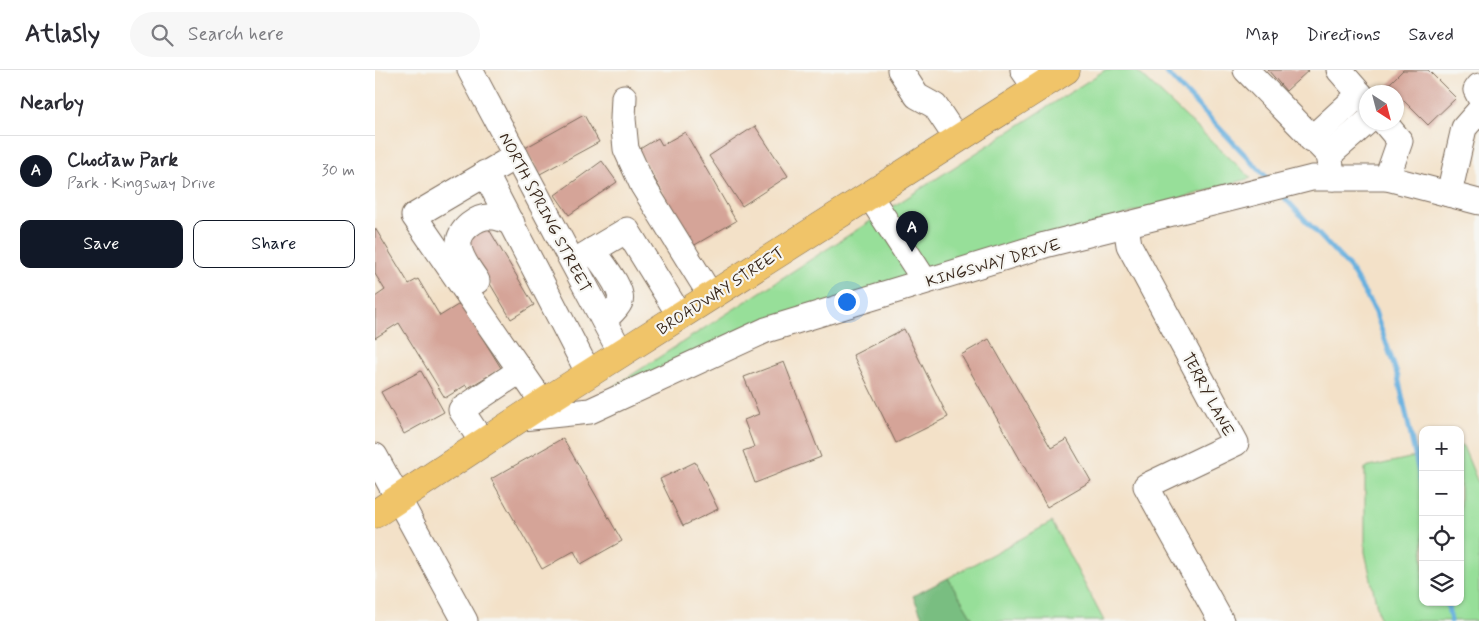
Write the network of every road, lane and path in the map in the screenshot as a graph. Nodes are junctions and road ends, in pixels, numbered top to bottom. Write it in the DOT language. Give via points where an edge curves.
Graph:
graph roads {
  1 [pos="470,70"];
  2 [pos="900,70"];
  3 [pos="1066,70"];
  4 [pos="1245,70"];
  5 [pos="1339,70"];
  6 [pos="1472,70"];
  7 [pos="1479,77"];
  8 [pos="1030,79"];
  9 [pos="1479,86"];
  10 [pos="1359,93"];
  11 [pos="1479,96"];
  12 [pos="624,97"];
  13 [pos="1359,104"];
  14 [pos="1479,111"];
  15 [pos="1359,129"];
  16 [pos="1390,130"];
  17 [pos="957,139"];
  18 [pos="516,156"];
  19 [pos="1321,163"];
  20 [pos="485,173"];
  21 [pos="1387,178"];
  22 [pos="1449,194"];
  23 [pos="869,195"];
  24 [pos="1479,202"];
  25 [pos="512,223"];
  26 [pos="1125,225"];
  27 [pos="583,256"];
  28 [pos="925,281"];
  29 [pos="711,296"];
  30 [pos="680,316"];
  31 [pos="507,350"];
  32 [pos="621,353"];
  33 [pos="521,370"];
  34 [pos="589,374"];
  35 [pos="532,410"];
  36 [pos="483,443"];
  37 [pos="375,456"];
  38 [pos="398,498"];
  39 [pos="375,514"];
  40 [pos="465,621"];
  41 [pos="1221,621"];
  1 -- 18 [label="street, NORTH SPRING STREET"];
  2 -- 17 [label="street" via="917,96 935,106"];
  3 -- 8 [label="main road, BROADWAY STREET"];
  4 -- 19 [label="street"];
  5 -- 10 [label="street"];
  6 -- 7 [label="street"];
  8 -- 17 [label="main road, BROADWAY STREET"];
  9 -- 11 [label="street" via="1476,90"];
  12 -- 29 [label="street" via="626,149 643,186"];
  13 -- 19 [label="street"];
  14 -- 22 [label="street" via="1464,128"];
  15 -- 19 [label="street"];
  16 -- 21 [label="street" via="1400,142"];
  17 -- 23 [label="main road, BROADWAY STREET"];
  18 -- 20 [label="street"];
  18 -- 27 [label="street, NORTH SPRING STREET"];
  19 -- 21 [label="street, KINGSWAY DRIVE"];
  19 -- 26 [label="street, KINGSWAY DRIVE" via="1236,196"];
  20 -- 25 [label="street"];
  20 -- 31 [label="street" via="414,216"];
  21 -- 22 [label="street, KINGSWAY DRIVE"];
  22 -- 24 [label="street, KINGSWAY DRIVE"];
  23 -- 28 [label="street"];
  23 -- 29 [label="main road, BROADWAY STREET"];
  25 -- 31 [label="street" via="493,216 481,218 468,225 459,236 462,257 509,331"];
  25 -- 34 [label="street"];
  26 -- 28 [label="street, KINGSWAY DRIVE"];
  26 -- 41 [label="street, TERRY LANE" via="1129,245 1236,443 1146,486"];
  27 -- 30 [label="street" via="627,230"];
  27 -- 32 [label="street, NORTH SPRING STREET" via="604,320"];
  28 -- 35 [label="street, KINGSWAY DRIVE" via="766,330 591,412"];
  29 -- 30 [label="main road, BROADWAY STREET"];
  30 -- 32 [label="main road, BROADWAY STREET"];
  31 -- 33 [label="street"];
  32 -- 34 [label="main road, BROADWAY STREET"];
  33 -- 35 [label="street"];
  33 -- 36 [label="street" via="461,410"];
  34 -- 35 [label="main road, BROADWAY STREET"];
  35 -- 36 [label="main road, BROADWAY STREET"];
  36 -- 38 [label="main road, BROADWAY STREET"];
  37 -- 38 [label="street"];
  38 -- 39 [label="main road, BROADWAY STREET"];
  38 -- 40 [label="street"];
}
